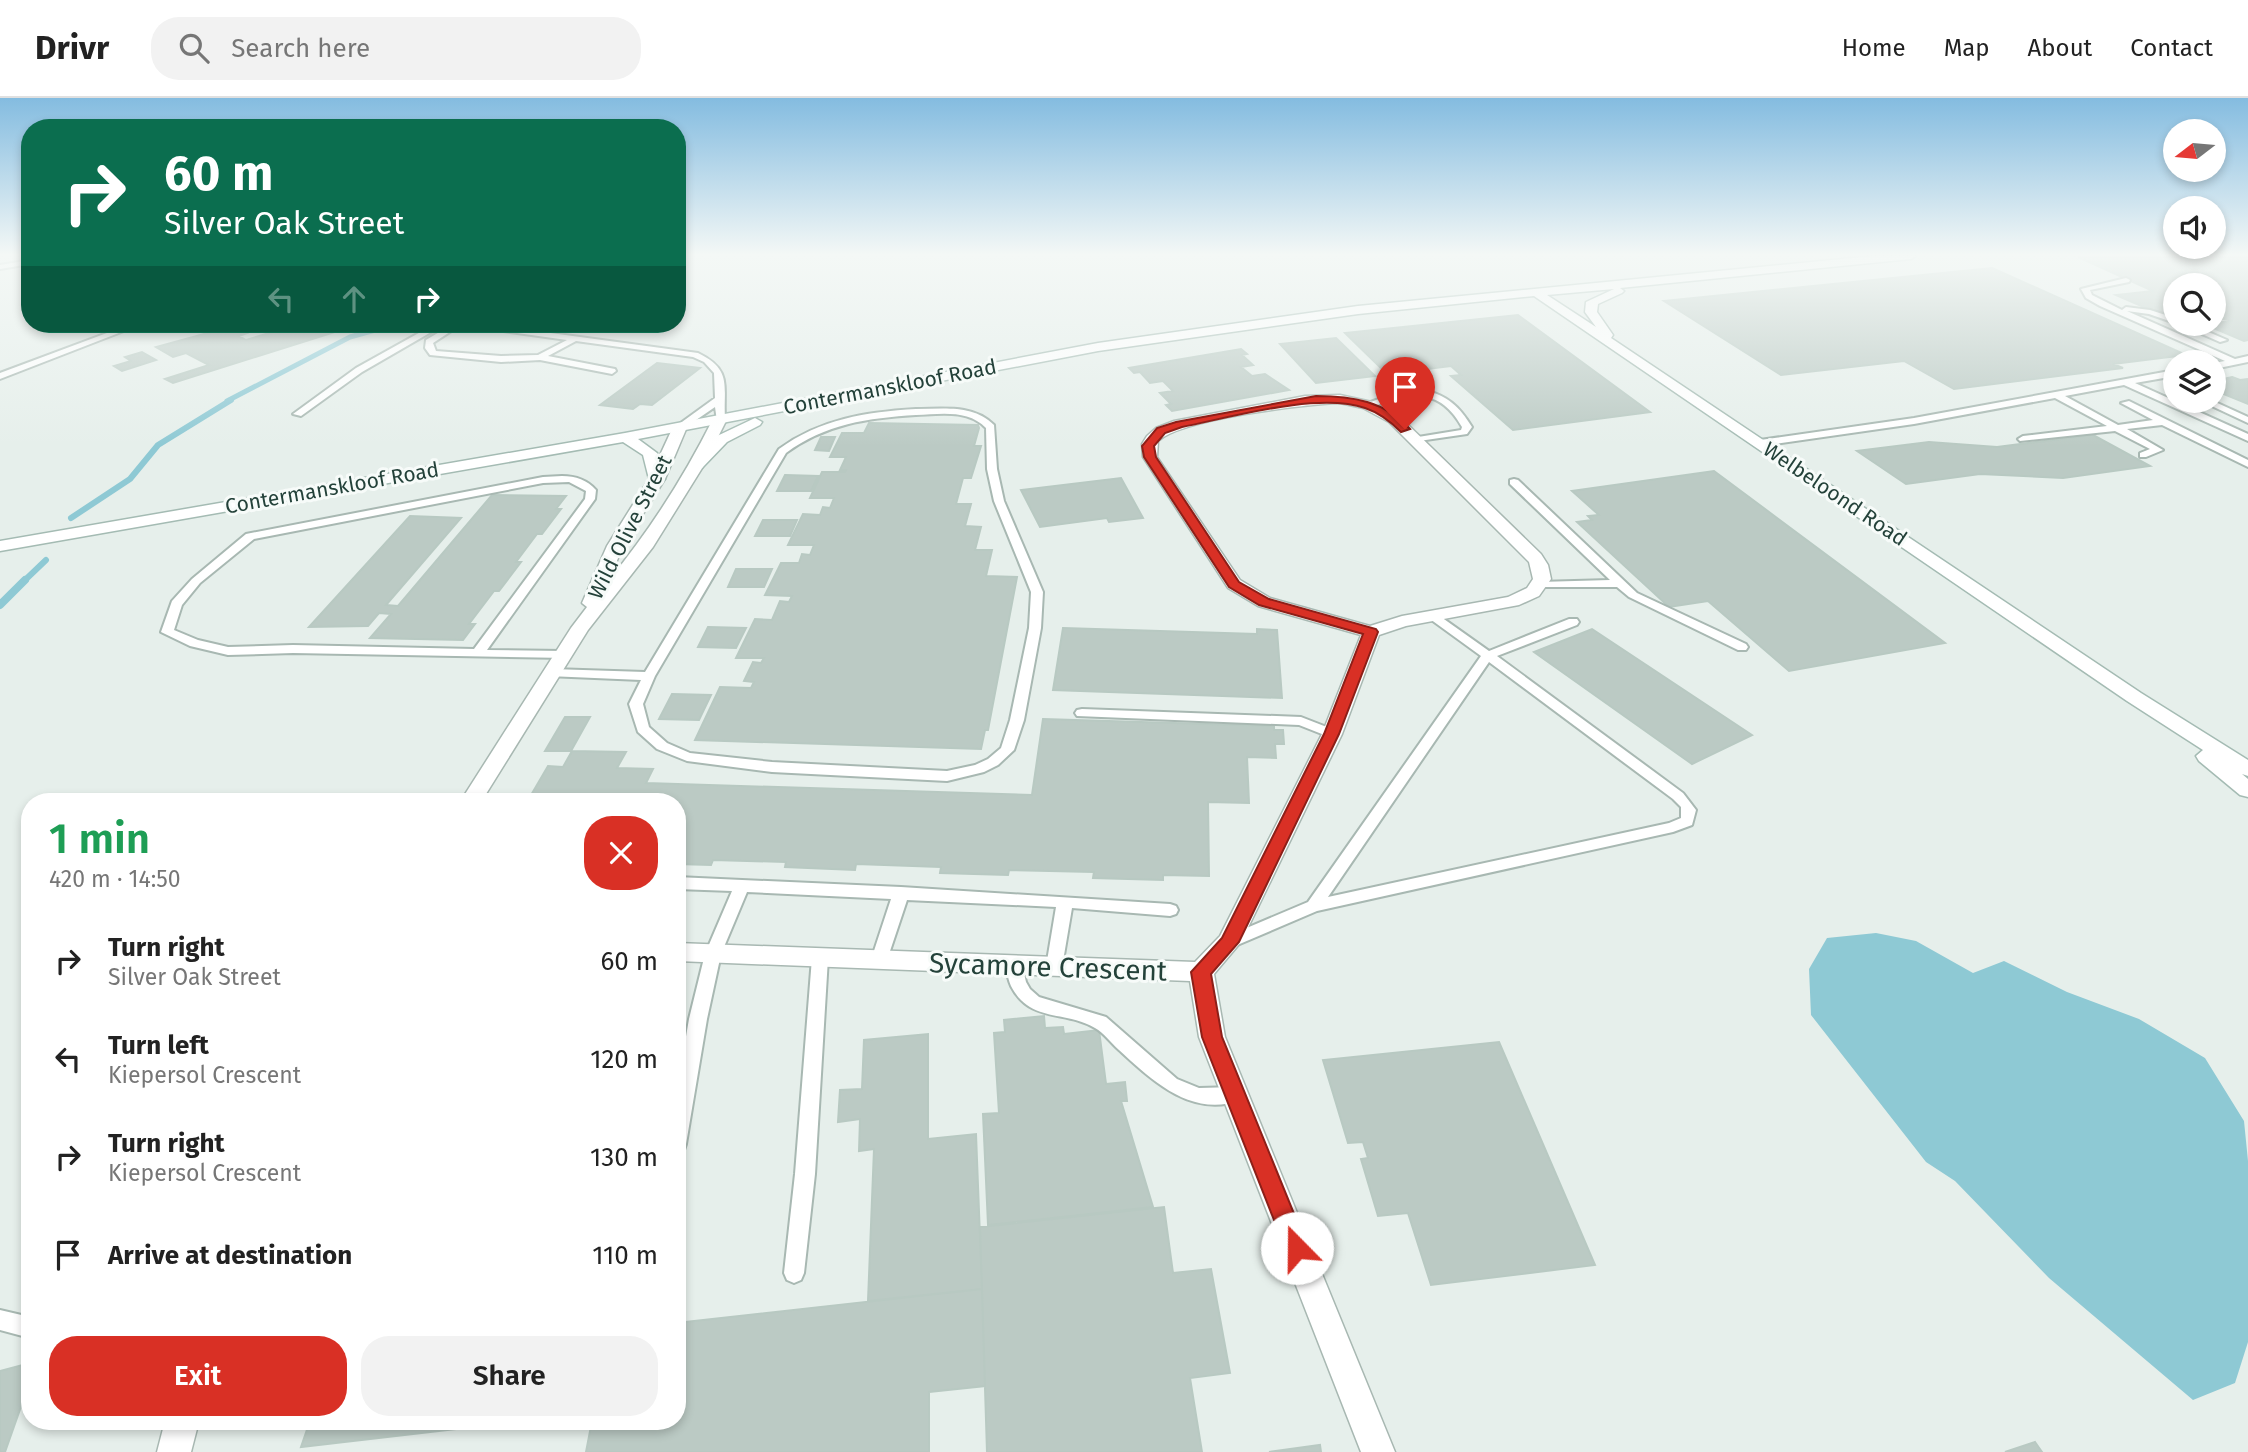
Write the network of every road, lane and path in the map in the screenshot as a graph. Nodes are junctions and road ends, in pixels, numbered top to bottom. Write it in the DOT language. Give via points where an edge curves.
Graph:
graph roads {
  1 [pos="1288,319"];
  2 [pos="1576,319"];
  3 [pos="1597,319"];
  4 [pos="2137,319"];
  5 [pos="114,333"];
  6 [pos="425,333"];
  7 [pos="444,333"];
  8 [pos="527,333"];
  9 [pos="2213,336"];
  10 [pos="573,340"];
  11 [pos="2223,340"];
  12 [pos="1618,347"];
  13 [pos="540,357"];
  14 [pos="2248,359"];
  15 [pos="2234,362"];
  16 [pos="2226,364"];
  17 [pos="612,371"];
  18 [pos="0,376"];
  19 [pos="2163,376"];
  20 [pos="2127,383"];
  21 [pos="2058,396"];
  22 [pos="718,400"];
  23 [pos="814,402"];
  24 [pos="2126,403"];
  25 [pos="1367,405"];
  26 [pos="2226,410"];
  27 [pos="298,414"];
  28 [pos="720,419"];
  29 [pos="2248,420"];
  30 [pos="2163,422"];
  31 [pos="680,427"];
  32 [pos="2119,427"];
  33 [pos="2243,433"];
  34 [pos="625,437"];
  35 [pos="2248,438"];
  36 [pos="2024,439"];
  37 [pos="1415,440"];
  38 [pos="1760,443"];
  39 [pos="2143,455"];
  40 [pos="2248,464"];
  41 [pos="695,468"];
  42 [pos="659,475"];
  43 [pos="1514,482"];
  44 [pos="0,546"];
  45 [pos="1620,583"];
  46 [pos="1539,585"];
  47 [pos="1434,616"];
  48 [pos="1573,622"];
  49 [pos="580,628"];
  50 [pos="1371,632"];
  51 [pos="1742,647"];
  52 [pos="478,653"];
  53 [pos="563,655"];
  54 [pos="1487,656"];
  55 [pos="552,673"];
  56 [pos="649,676"];
  57 [pos="2134,697"];
  58 [pos="1082,713"];
  59 [pos="1332,734"];
  60 [pos="2248,769"];
  61 [pos="2248,790"];
  62 [pos="476,793"];
  63 [pos="686,883"];
  64 [pos="742,886"];
  65 [pos="901,893"];
  66 [pos="1065,902"];
  67 [pos="1314,906"];
  68 [pos="1170,909"];
  69 [pos="1229,942"];
  70 [pos="686,952"];
  71 [pos="713,954"];
  72 [pos="820,958"];
  73 [pos="879,960"];
  74 [pos="1015,965"];
  75 [pos="1054,967"];
  76 [pos="1201,972"];
  77 [pos="686,1090"];
  78 [pos="1235,1095"];
  79 [pos="794,1273"];
  80 [pos="0,1320"];
  81 [pos="21,1326"];
  82 [pos="180,1430"];
  83 [pos="174,1452"];
  84 [pos="1378,1452"];
  1 -- 23 [label="street, Contermanskloof Road" via="1097,347"];
  2 -- 12 [label="street, Welbeloond Road"];
  3 -- 12 [label="street"];
  4 -- 15 [label="lane"];
  5 -- 18 [label="lane"];
  6 -- 27 [label="lane" via="359,370"];
  7 -- 13 [label="lane" via="429,342 433,353"];
  8 -- 10 [label="lane"];
  9 -- 11 [label="lane"];
  10 -- 13 [label="lane"];
  10 -- 22 [label="lane" via="695,355 710,361 720,376"];
  12 -- 38 [label="street, Welbeloond Road"];
  13 -- 17 [label="lane"];
  14 -- 15 [label="lane"];
  15 -- 16 [label="lane"];
  19 -- 20 [label="lane"];
  20 -- 21 [label="lane"];
  20 -- 33 [label="lane"];
  21 -- 32 [label="lane"];
  21 -- 38 [label="lane"];
  22 -- 28 [label="lane"];
  22 -- 31 [label="lane"];
  23 -- 28 [label="street, Contermanskloof Road"];
  23 -- 41 [label="street" via="738,428"];
  24 -- 30 [label="lane"];
  25 -- 37 [label="street" via="1387,413"];
  25 -- 37 [label="lane" via="1399,395 1434,393 1450,404 1467,427 1464,432"];
  25 -- 50 [label="street" via="1316,399 1190,422 1161,430 1150,440 1148,451 1234,584 1264,602"];
  26 -- 29 [label="lane"];
  28 -- 31 [label="street, Contermanskloof Road"];
  28 -- 41 [label="street, Wild Olive Street"];
  30 -- 32 [label="lane"];
  30 -- 40 [label="lane"];
  31 -- 34 [label="street, Contermanskloof Road"];
  31 -- 42 [label="street, Wild Olive Street"];
  32 -- 36 [label="lane"];
  32 -- 39 [label="lane" via="2158,450"];
  33 -- 35 [label="lane"];
  34 -- 42 [label="street" via="650,453"];
  34 -- 44 [label="street, Contermanskloof Road"];
  37 -- 46 [label="street" via="1535,558 1542,572"];
  38 -- 57 [label="street, Welbeloond Road"];
  41 -- 42 [label="street"];
  41 -- 49 [label="street, Wild Olive Street" via="645,547"];
  42 -- 49 [label="street, Wild Olive Street" via="615,546"];
  43 -- 45 [label="lane"];
  45 -- 46 [label="lane"];
  45 -- 51 [label="lane" via="1633,595"];
  46 -- 47 [label="street" via="1513,601"];
  47 -- 50 [label="street"];
  47 -- 54 [label="lane"];
  48 -- 54 [label="lane"];
  49 -- 53 [label="street, Wild Olive Street"];
  50 -- 59 [label="street"];
  52 -- 52 [label="lane" via="228,651 167,632 176,604 250,536 543,480 582,482 590,490 590,499"];
  52 -- 53 [label="lane"];
  53 -- 55 [label="street, Wild Olive Street"];
  54 -- 67 [label="lane"];
  54 -- 67 [label="lane" via="1678,796 1689,809 1687,821"];
  55 -- 56 [label="lane"];
  55 -- 62 [label="street, Wild Olive Street"];
  56 -- 56 [label="lane" via="772,466 792,442 824,428 893,413 961,412 987,421 999,501 1037,592 1035,628 1017,720 1006,750 993,762 947,776 772,767 687,757 662,746 643,729 636,704"];
  57 -- 60 [label="street, Welbeloond Road"];
  57 -- 61 [label="street, Welbeloond Road"];
  58 -- 59 [label="lane" via="1301,721"];
  59 -- 69 [label="street"];
  63 -- 64 [label="lane"];
  64 -- 65 [label="lane"];
  64 -- 71 [label="lane"];
  65 -- 66 [label="lane"];
  65 -- 73 [label="lane"];
  66 -- 68 [label="lane"];
  66 -- 75 [label="lane"];
  67 -- 69 [label="lane"];
  69 -- 76 [label="street"];
  70 -- 71 [label="street, Sycamore Crescent"];
  71 -- 72 [label="street, Sycamore Crescent"];
  71 -- 77 [label="lane"];
  72 -- 73 [label="street, Sycamore Crescent"];
  72 -- 79 [label="lane"];
  73 -- 74 [label="street, Sycamore Crescent"];
  74 -- 75 [label="street, Sycamore Crescent"];
  74 -- 78 [label="lane" via="1017,986 1030,1000 1101,1022 1180,1091 1198,1097"];
  75 -- 76 [label="street, Sycamore Crescent"];
  76 -- 78 [label="street, Sycamore Crescent" via="1212,1037"];
  78 -- 84 [label="street, Sycamore Crescent"];
  80 -- 81 [label="lane"];
  82 -- 83 [label="street"];
}
